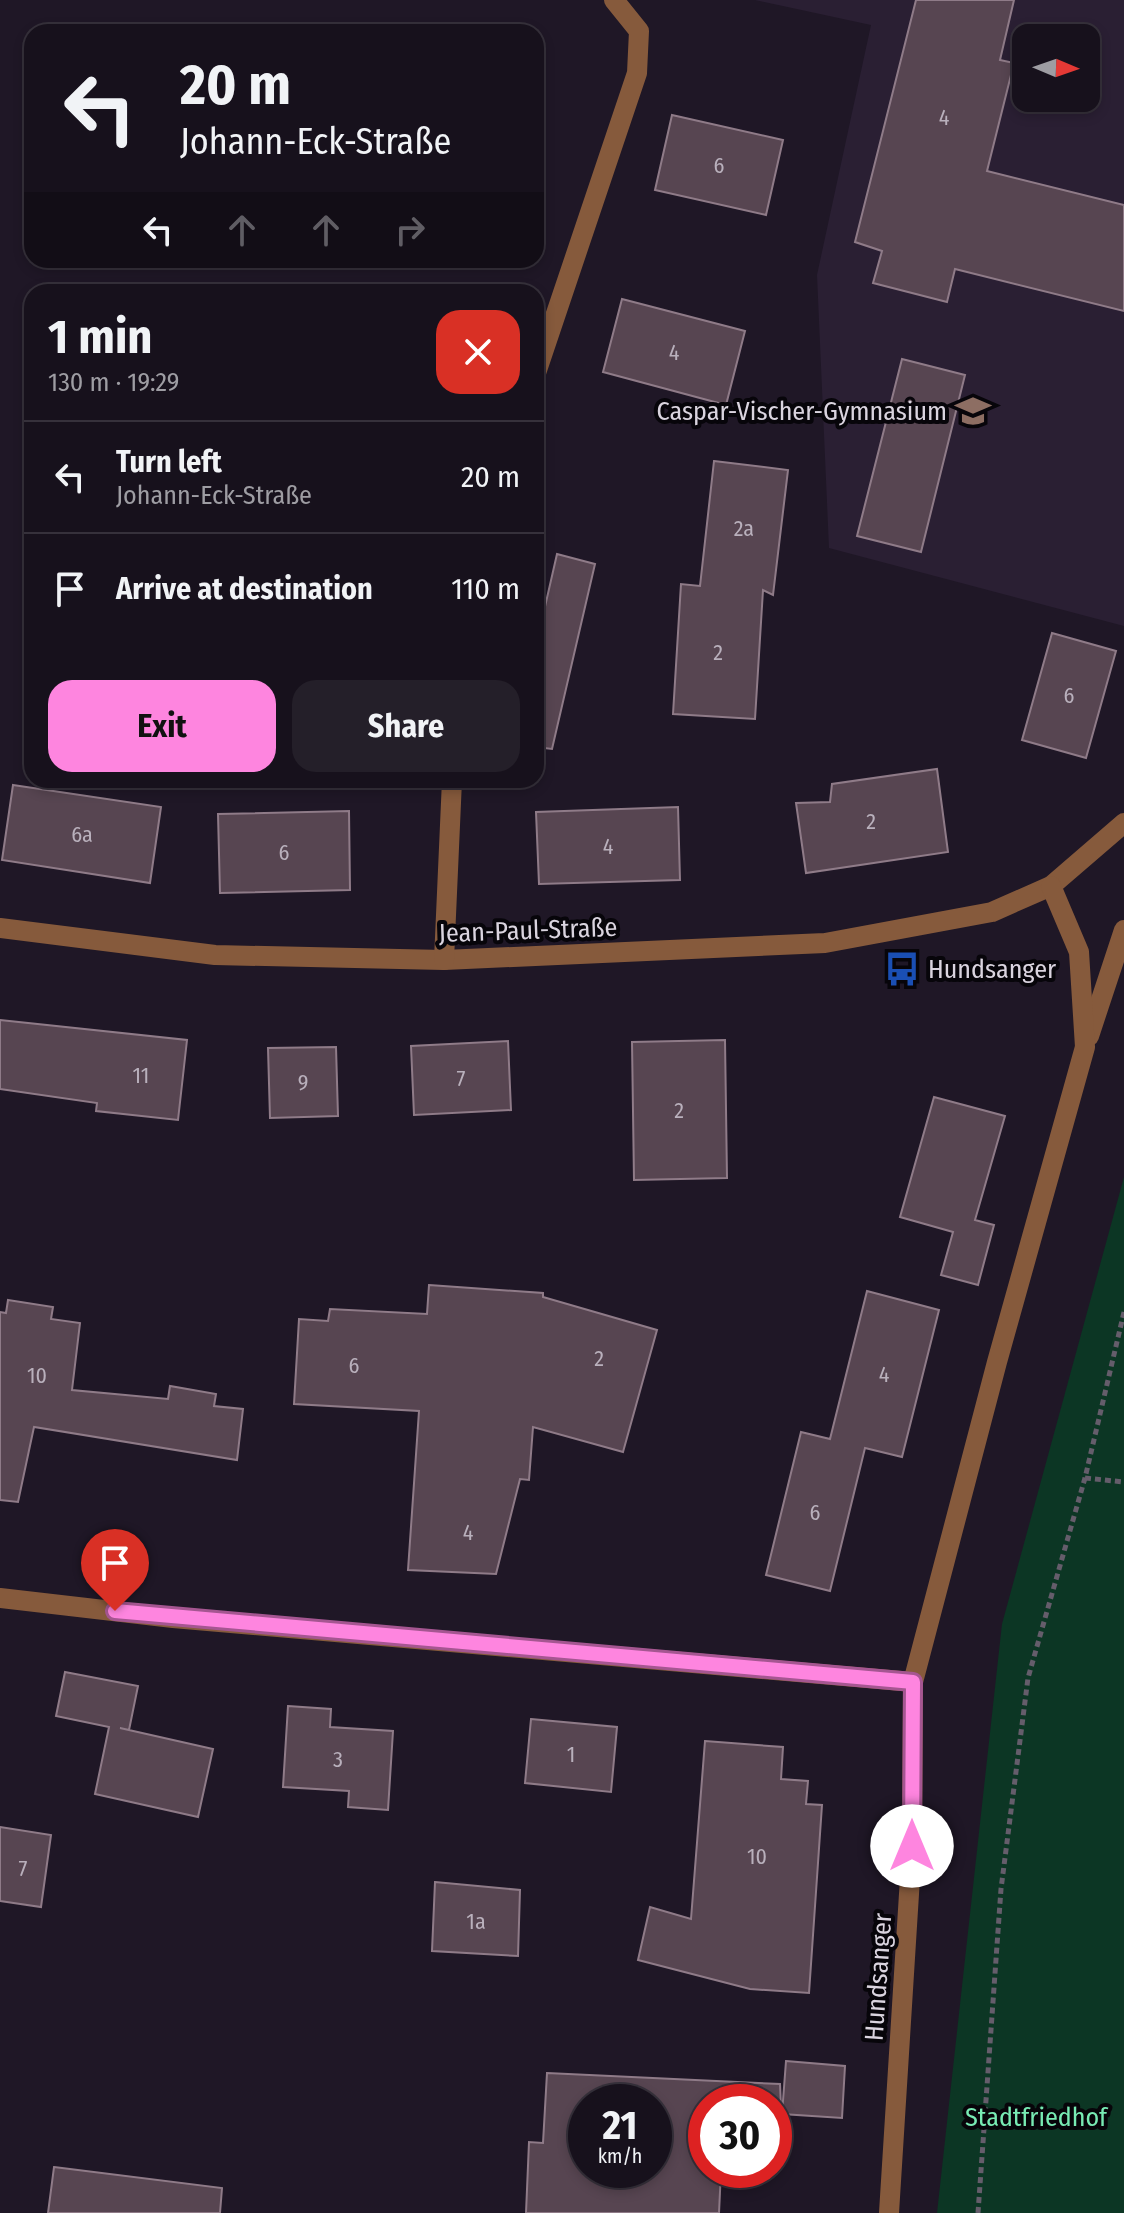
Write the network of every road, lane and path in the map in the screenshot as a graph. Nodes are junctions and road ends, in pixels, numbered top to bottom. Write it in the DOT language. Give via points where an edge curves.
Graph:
graph roads {
  1 [pos="614,0"];
  2 [pos="544,349"];
  3 [pos="452,788"];
  4 [pos="1124,823"];
  5 [pos="1051,886"];
  6 [pos="0,928"];
  7 [pos="1124,930"];
  8 [pos="444,960"];
  9 [pos="1085,1047"];
  10 [pos="1124,1312"];
  11 [pos="1085,1478"];
  12 [pos="1124,1482"];
  13 [pos="0,1598"];
  14 [pos="913,1682"];
  15 [pos="889,2213"];
  16 [pos="978,2213"];
  1 -- 2 [label="street" via="639,31 637,73"];
  3 -- 8 [label="street"];
  4 -- 5 [label="street, Jean-Paul-Straße"];
  5 -- 8 [label="street, Jean-Paul-Straße" via="992,912 825,943"];
  5 -- 9 [label="street, Hundsanger" via="1079,952"];
  6 -- 8 [label="street, Jean-Paul-Straße" via="215,955"];
  7 -- 9 [label="street, Hundsanger"];
  9 -- 14 [label="street, Hundsanger"];
  10 -- 11 [label="path"];
  11 -- 12 [label="path"];
  11 -- 16 [label="path" via="1028,1678 1001,1889"];
  13 -- 14 [label="street" via="173,1618"];
  14 -- 15 [label="street, Hundsanger" via="912,1846"];
}
